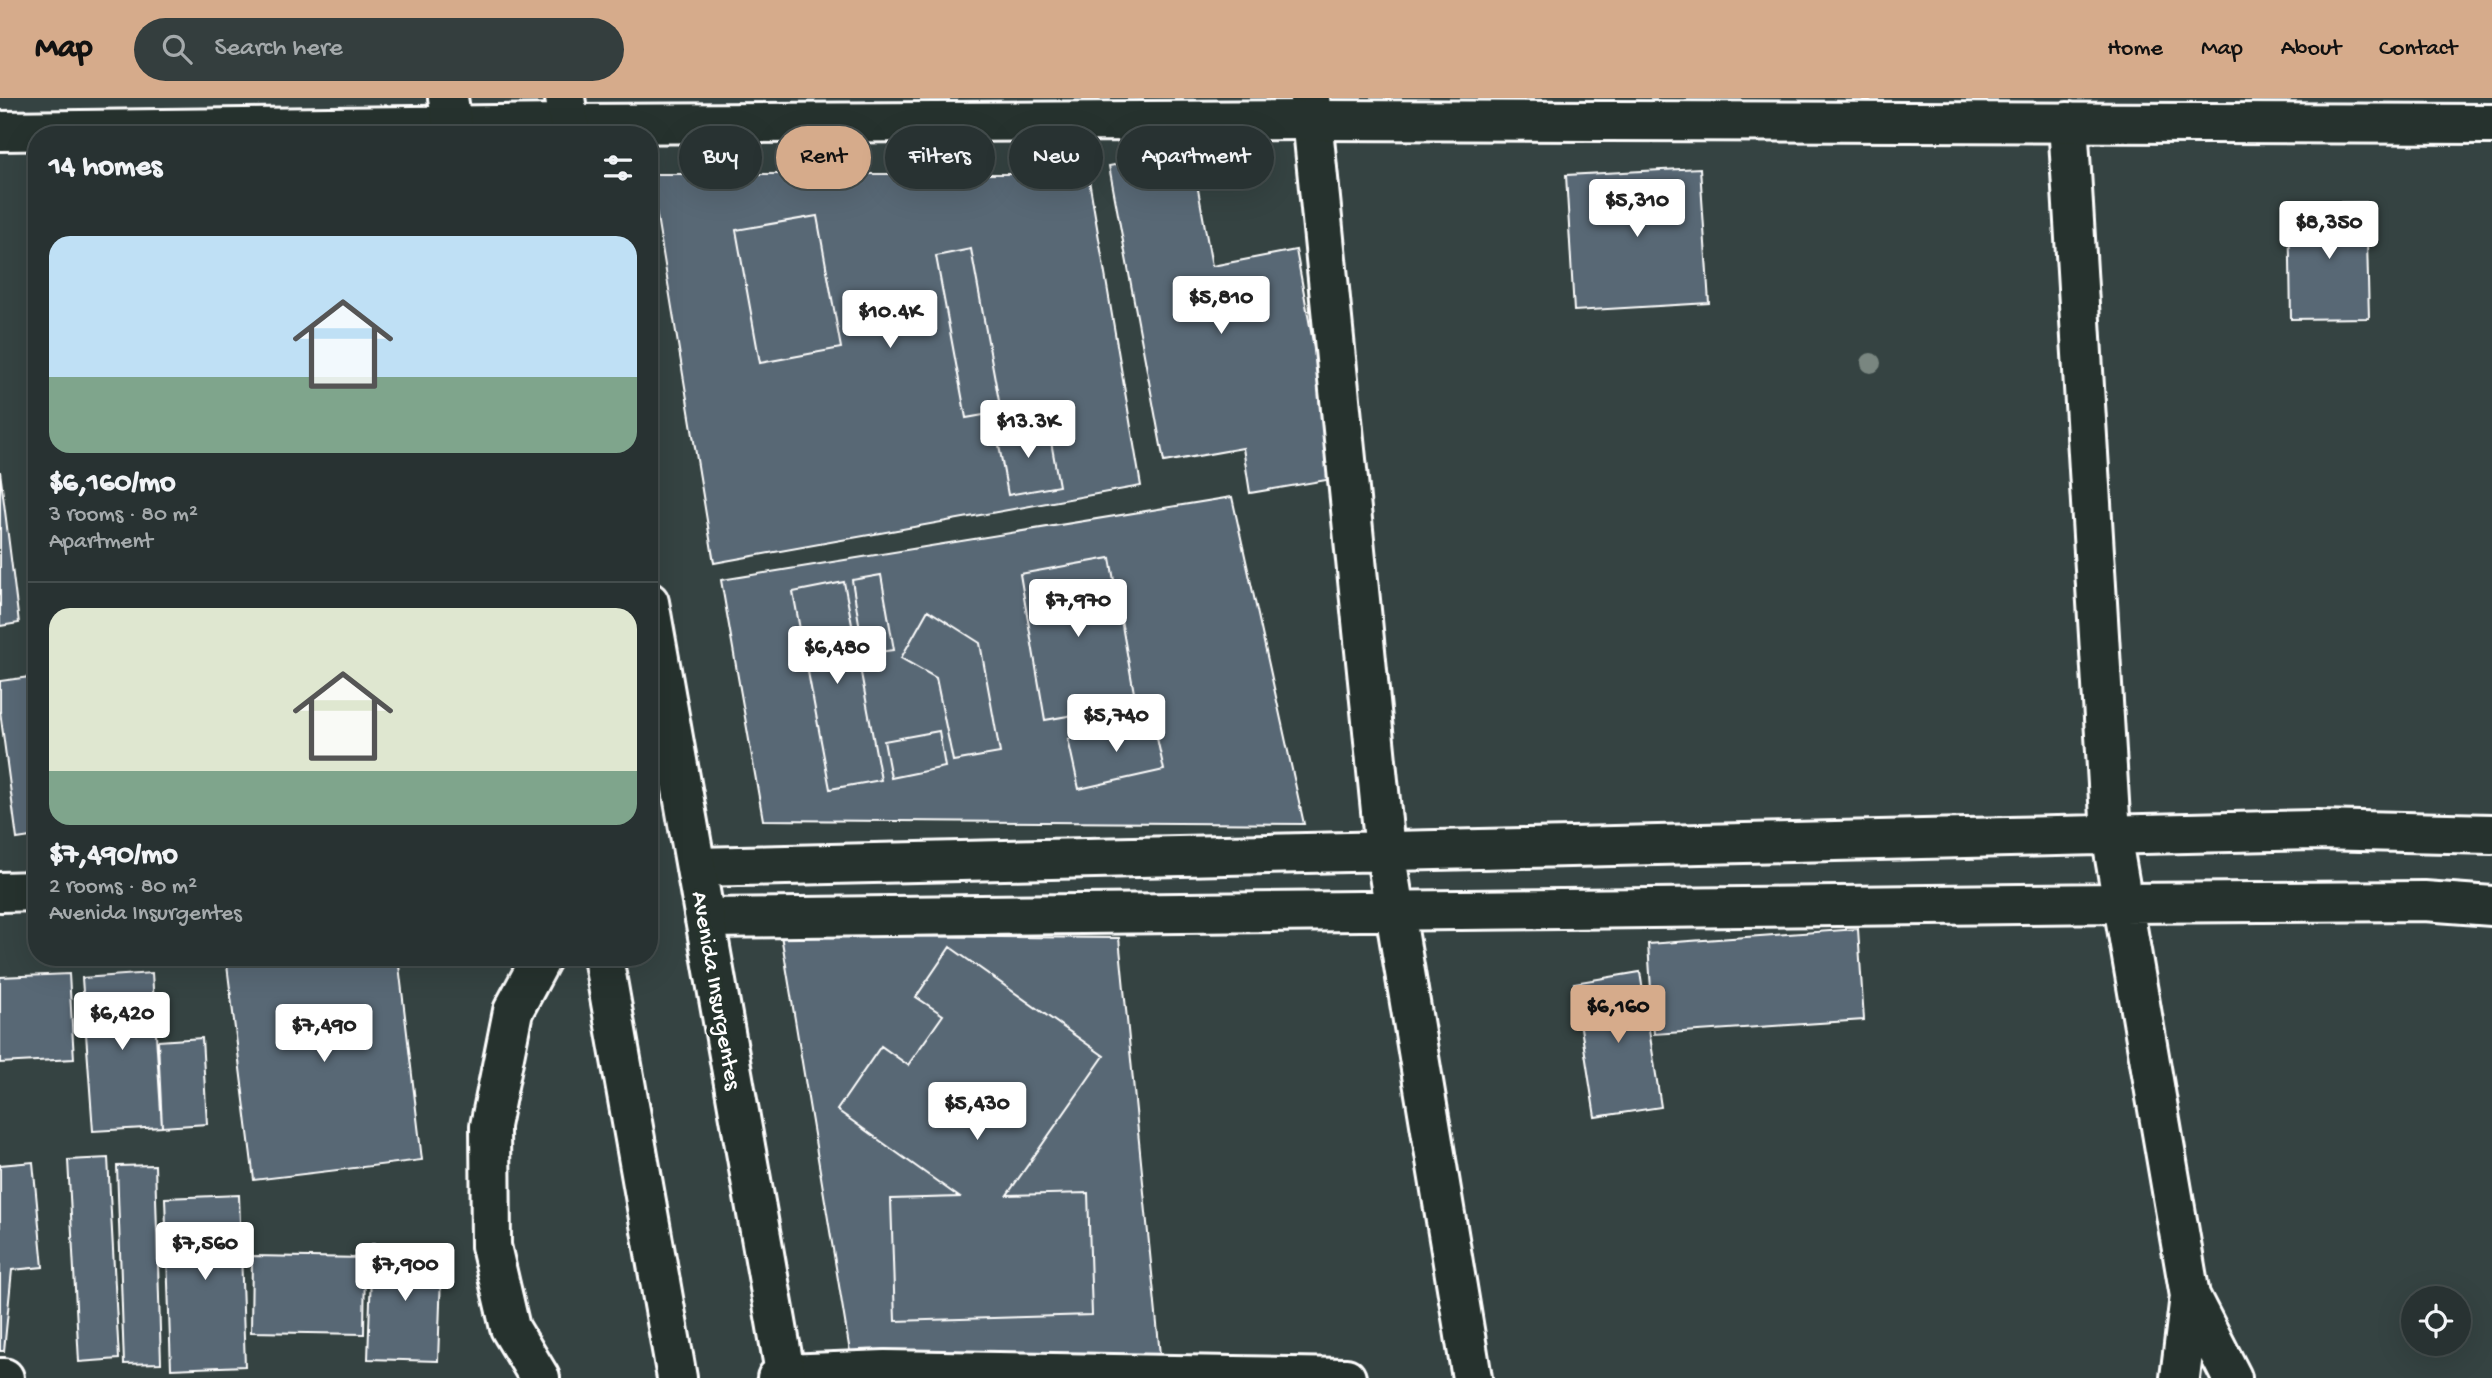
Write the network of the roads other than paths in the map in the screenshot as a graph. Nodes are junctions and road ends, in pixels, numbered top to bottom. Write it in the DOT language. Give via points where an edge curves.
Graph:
graph roads {
  1 [pos="1310,109"];
  2 [pos="451,119"];
  3 [pos="569,119"];
  4 [pos="2068,122"];
  5 [pos="2492,124"];
  6 [pos="311,126"];
  7 [pos="0,131"];
  8 [pos="28,131"];
  9 [pos="658,653"];
  10 [pos="2111,834"];
  11 [pos="2492,834"];
  12 [pos="1385,851"];
  13 [pos="696,867"];
  14 [pos="28,891"];
  15 [pos="0,892"];
  16 [pos="2122,903"];
  17 [pos="2492,906"];
  18 [pos="1395,910"];
  19 [pos="705,918"];
  20 [pos="537,966"];
  21 [pos="605,966"];
  22 [pos="2190,1296"];
  23 [pos="783,1377"];
  24 [pos="540,1378"];
  25 [pos="677,1378"];
  26 [pos="1346,1378"];
  27 [pos="1472,1378"];
  28 [pos="2180,1378"];
  29 [pos="2232,1378"];
  1 -- 3 [label="street"];
  1 -- 4 [label="street"];
  1 -- 12 [label="street"];
  2 -- 3 [label="street"];
  2 -- 6 [label="street"];
  4 -- 5 [label="street"];
  4 -- 10 [label="street"];
  7 -- 8 [label="street"];
  9 -- 13 [label="street, Avenida Insurgentes"];
  10 -- 11 [label="street" via="2316,830"];
  10 -- 12 [label="street"];
  10 -- 16 [label="street"];
  12 -- 13 [label="street"];
  12 -- 18 [label="street"];
  13 -- 19 [label="street, Avenida Insurgentes"];
  14 -- 15 [label="street"];
  16 -- 17 [label="street" via="2424,901"];
  16 -- 18 [label="street"];
  16 -- 22 [label="street"];
  18 -- 19 [label="street"];
  18 -- 27 [label="street"];
  19 -- 23 [label="street, Avenida Insurgentes"];
  20 -- 24 [label="street" via="513,1012 490,1126 491,1246 510,1328"];
  21 -- 25 [label="street"];
  22 -- 28 [label="street"];
  22 -- 29 [label="street"];
  23 -- 26 [label="street" via="885,1370"];
}
